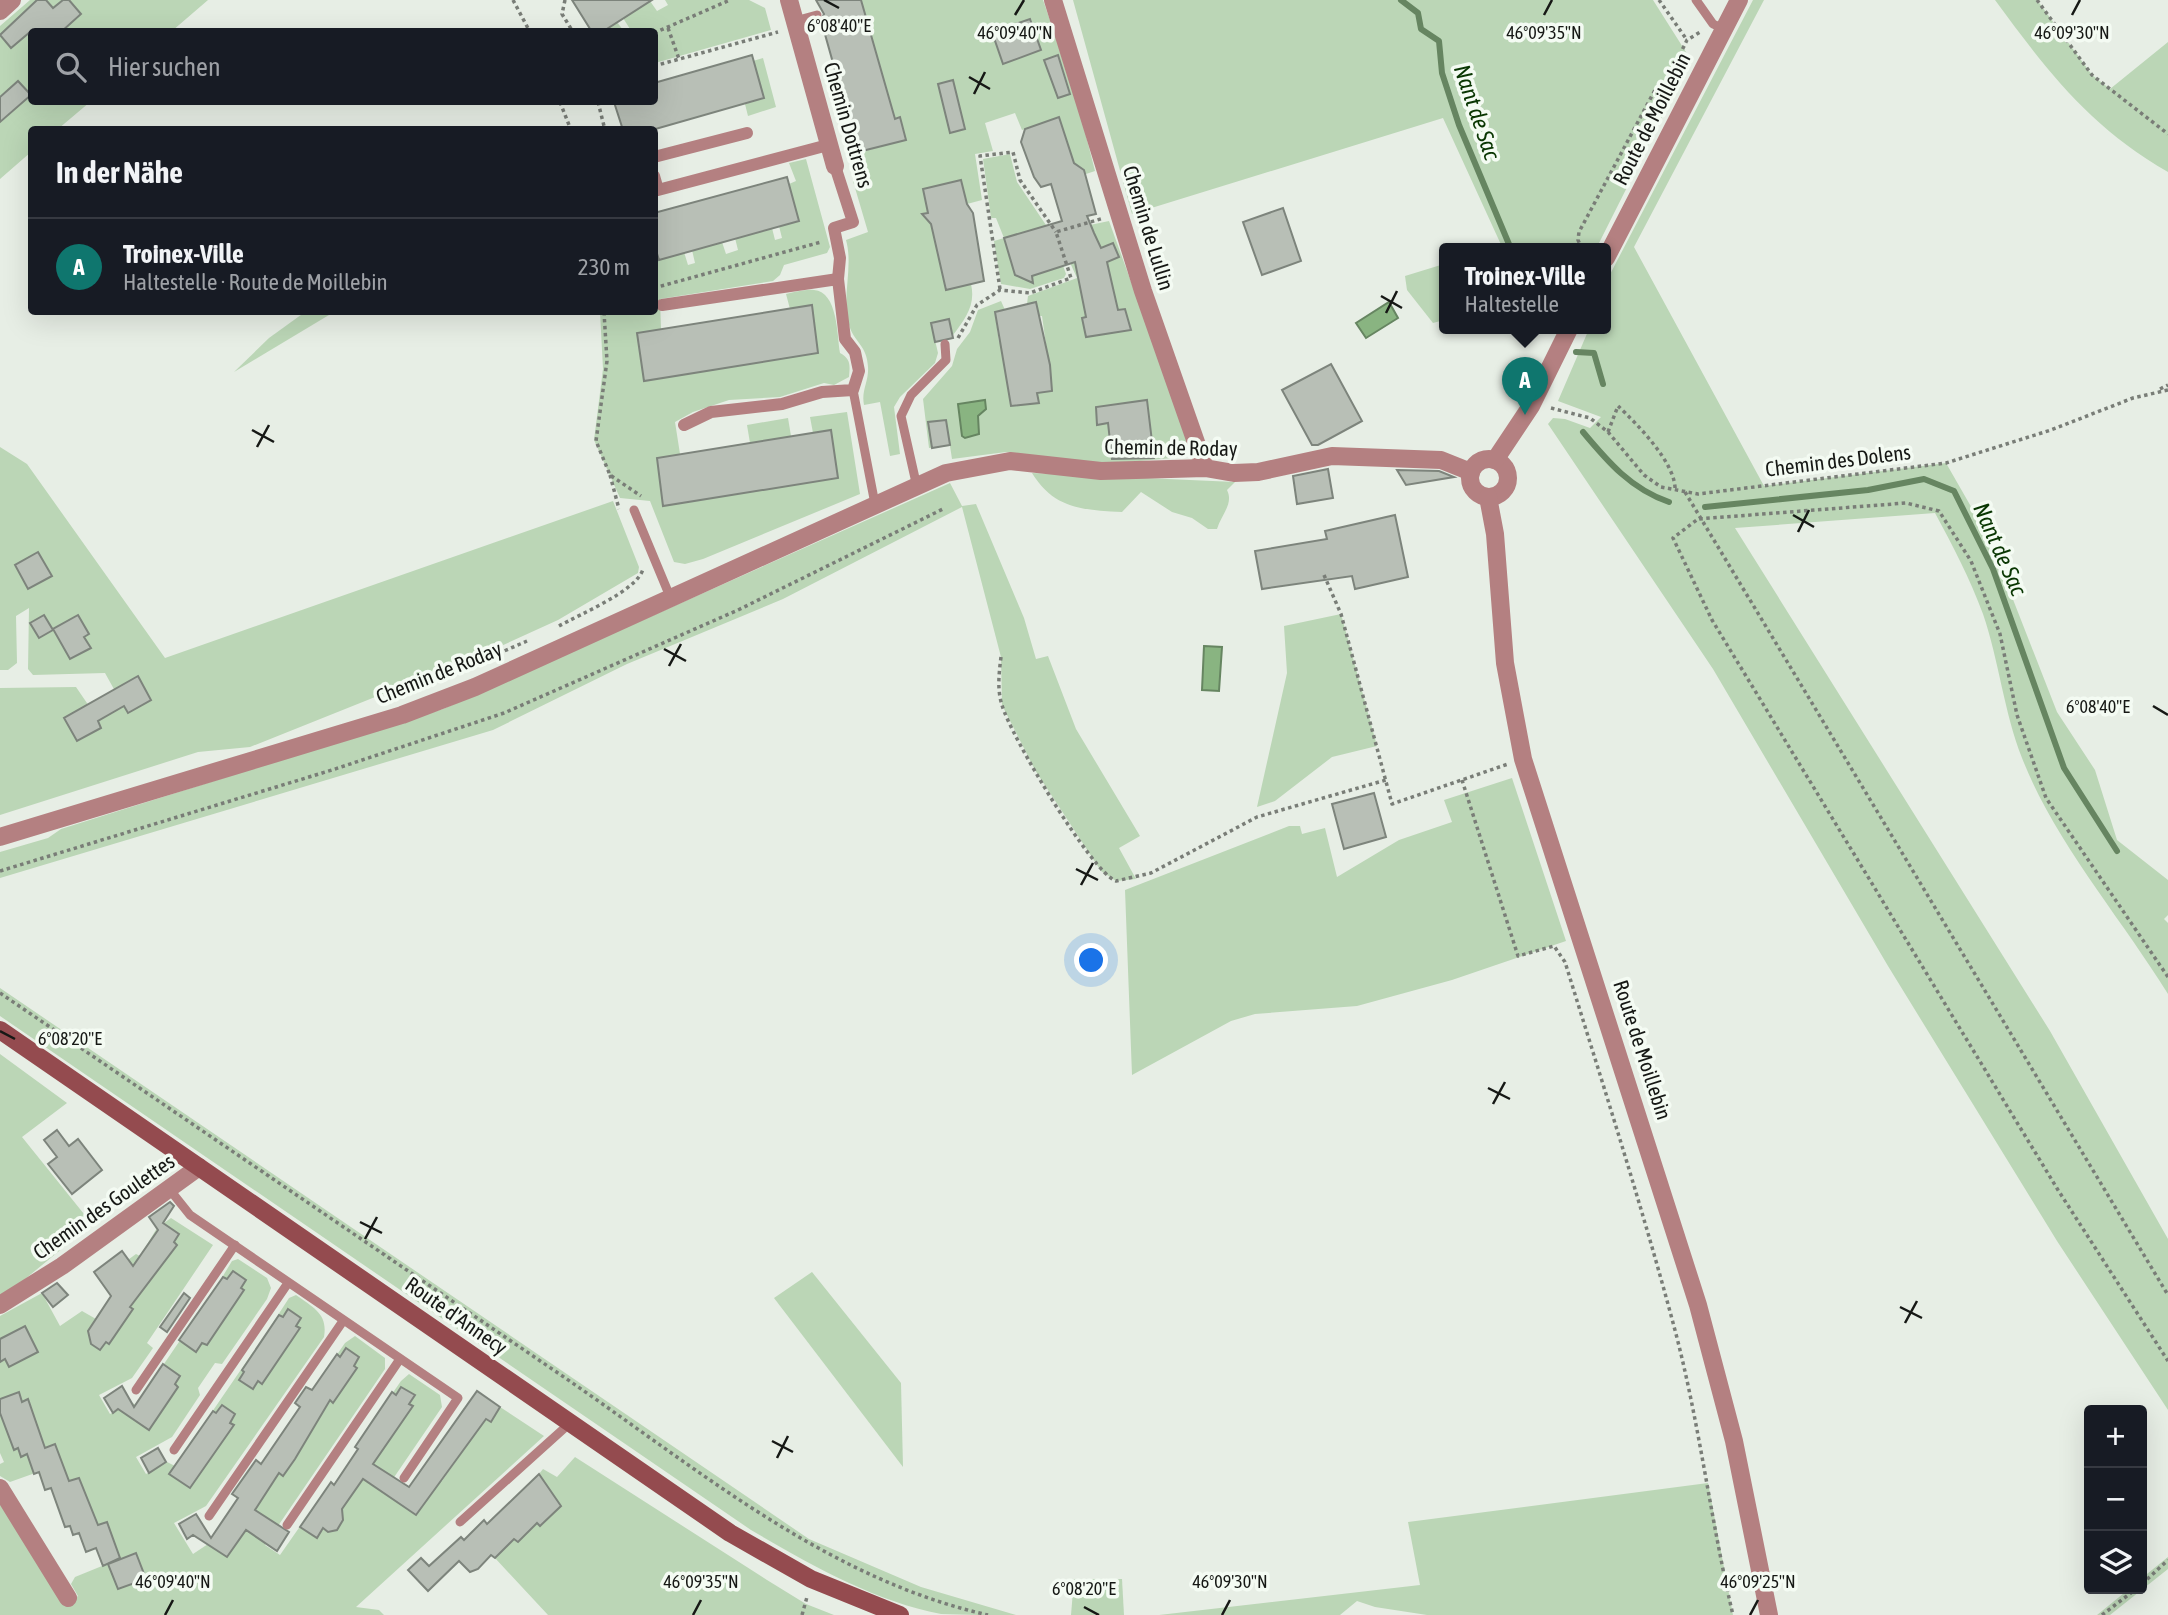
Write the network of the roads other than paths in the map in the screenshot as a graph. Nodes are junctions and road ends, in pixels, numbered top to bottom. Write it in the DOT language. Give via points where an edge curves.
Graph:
graph roads {
  1 [pos="12,0"];
  2 [pos="789,0"];
  3 [pos="1054,0"];
  4 [pos="1696,0"];
  5 [pos="1739,0"];
  6 [pos="0,10"];
  7 [pos="817,15"];
  8 [pos="796,24"];
  9 [pos="1718,27"];
  10 [pos="747,133"];
  11 [pos="828,145"];
  12 [pos="658,156"];
  13 [pos="835,166"];
  14 [pos="658,190"];
  15 [pos="1611,246"];
  16 [pos="838,279"];
  17 [pos="662,305"];
  18 [pos="1567,334"];
  19 [pos="945,344"];
  20 [pos="853,390"];
  21 [pos="684,425"];
  22 [pos="1495,460"];
  23 [pos="1205,468"];
  24 [pos="1471,472"];
  25 [pos="917,487"];
  26 [pos="1488,497"];
  27 [pos="876,504"];
  28 [pos="634,510"];
  29 [pos="672,600"];
  30 [pos="0,837"];
  31 [pos="0,1030"];
  32 [pos="199,1167"];
  33 [pos="170,1190"];
  34 [pos="236,1245"];
  35 [pos="288,1283"];
  36 [pos="0,1305"];
  37 [pos="343,1321"];
  38 [pos="400,1359"];
  39 [pos="136,1390"];
  40 [pos="569,1424"];
  41 [pos="174,1450"];
  42 [pos="404,1478"];
  43 [pos="0,1488"];
  44 [pos="209,1516"];
  45 [pos="460,1522"];
  46 [pos="287,1525"];
  47 [pos="68,1598"];
  48 [pos="900,1615"];
  49 [pos="1769,1615"];
  1 -- 6 [label="street"];
  2 -- 8 [label="street, Chemin Dottrens"];
  3 -- 23 [label="street, Chemin de Lullin" via="1143,291"];
  4 -- 9 [label="lane"];
  5 -- 9 [label="street, Route de Moillebin"];
  7 -- 8 [label="lane"];
  8 -- 11 [label="street, Chemin Dottrens"];
  9 -- 15 [label="street, Route de Moillebin"];
  10 -- 12 [label="street"];
  11 -- 13 [label="street, Chemin Dottrens"];
  11 -- 14 [label="street"];
  13 -- 16 [label="street, Chemin Dottrens" via="853,222 834,228 840,258"];
  16 -- 17 [label="street"];
  16 -- 20 [label="street" via="845,339 855,352 859,371"];
  18 -- 22 [label="street" via="1531,406"];
  19 -- 25 [label="lane" via="946,360 911,395 901,416"];
  20 -- 21 [label="street" via="710,412"];
  20 -- 27 [label="lane"];
  22 -- 24 [label="street" via="1483,460"];
  22 -- 26 [label="street" via="1504,467 1507,483 1501,492"];
  23 -- 24 [label="street, Chemin de Roday" via="1258,472 1332,456 1441,460"];
  23 -- 25 [label="street, Chemin de Roday" via="1101,471 1010,461 946,473"];
  24 -- 26 [label="street" via="1473,489"];
  25 -- 27 [label="street, Chemin de Roday"];
  26 -- 49 [label="street, Route de Moillebin" via="1505,663 1523,759 1698,1305 1734,1441"];
  27 -- 29 [label="street, Chemin de Roday"];
  28 -- 29 [label="lane"];
  29 -- 30 [label="street, Chemin de Roday" via="475,687 377,722"];
  31 -- 32 [label="main road, Route d'Annecy"];
  32 -- 33 [label="street, Chemin des Goulettes"];
  32 -- 40 [label="main road, Route d'Annecy"];
  33 -- 34 [label="lane" via="190,1215"];
  33 -- 36 [label="street, Chemin des Goulettes"];
  34 -- 35 [label="lane"];
  34 -- 39 [label="lane"];
  35 -- 37 [label="lane"];
  35 -- 41 [label="lane"];
  37 -- 38 [label="lane"];
  37 -- 44 [label="lane"];
  38 -- 42 [label="lane" via="458,1398"];
  38 -- 46 [label="lane"];
  40 -- 45 [label="lane"];
  40 -- 48 [label="main road, Route d'Annecy" via="762,1552 811,1579"];
  43 -- 47 [label="street"];
}
